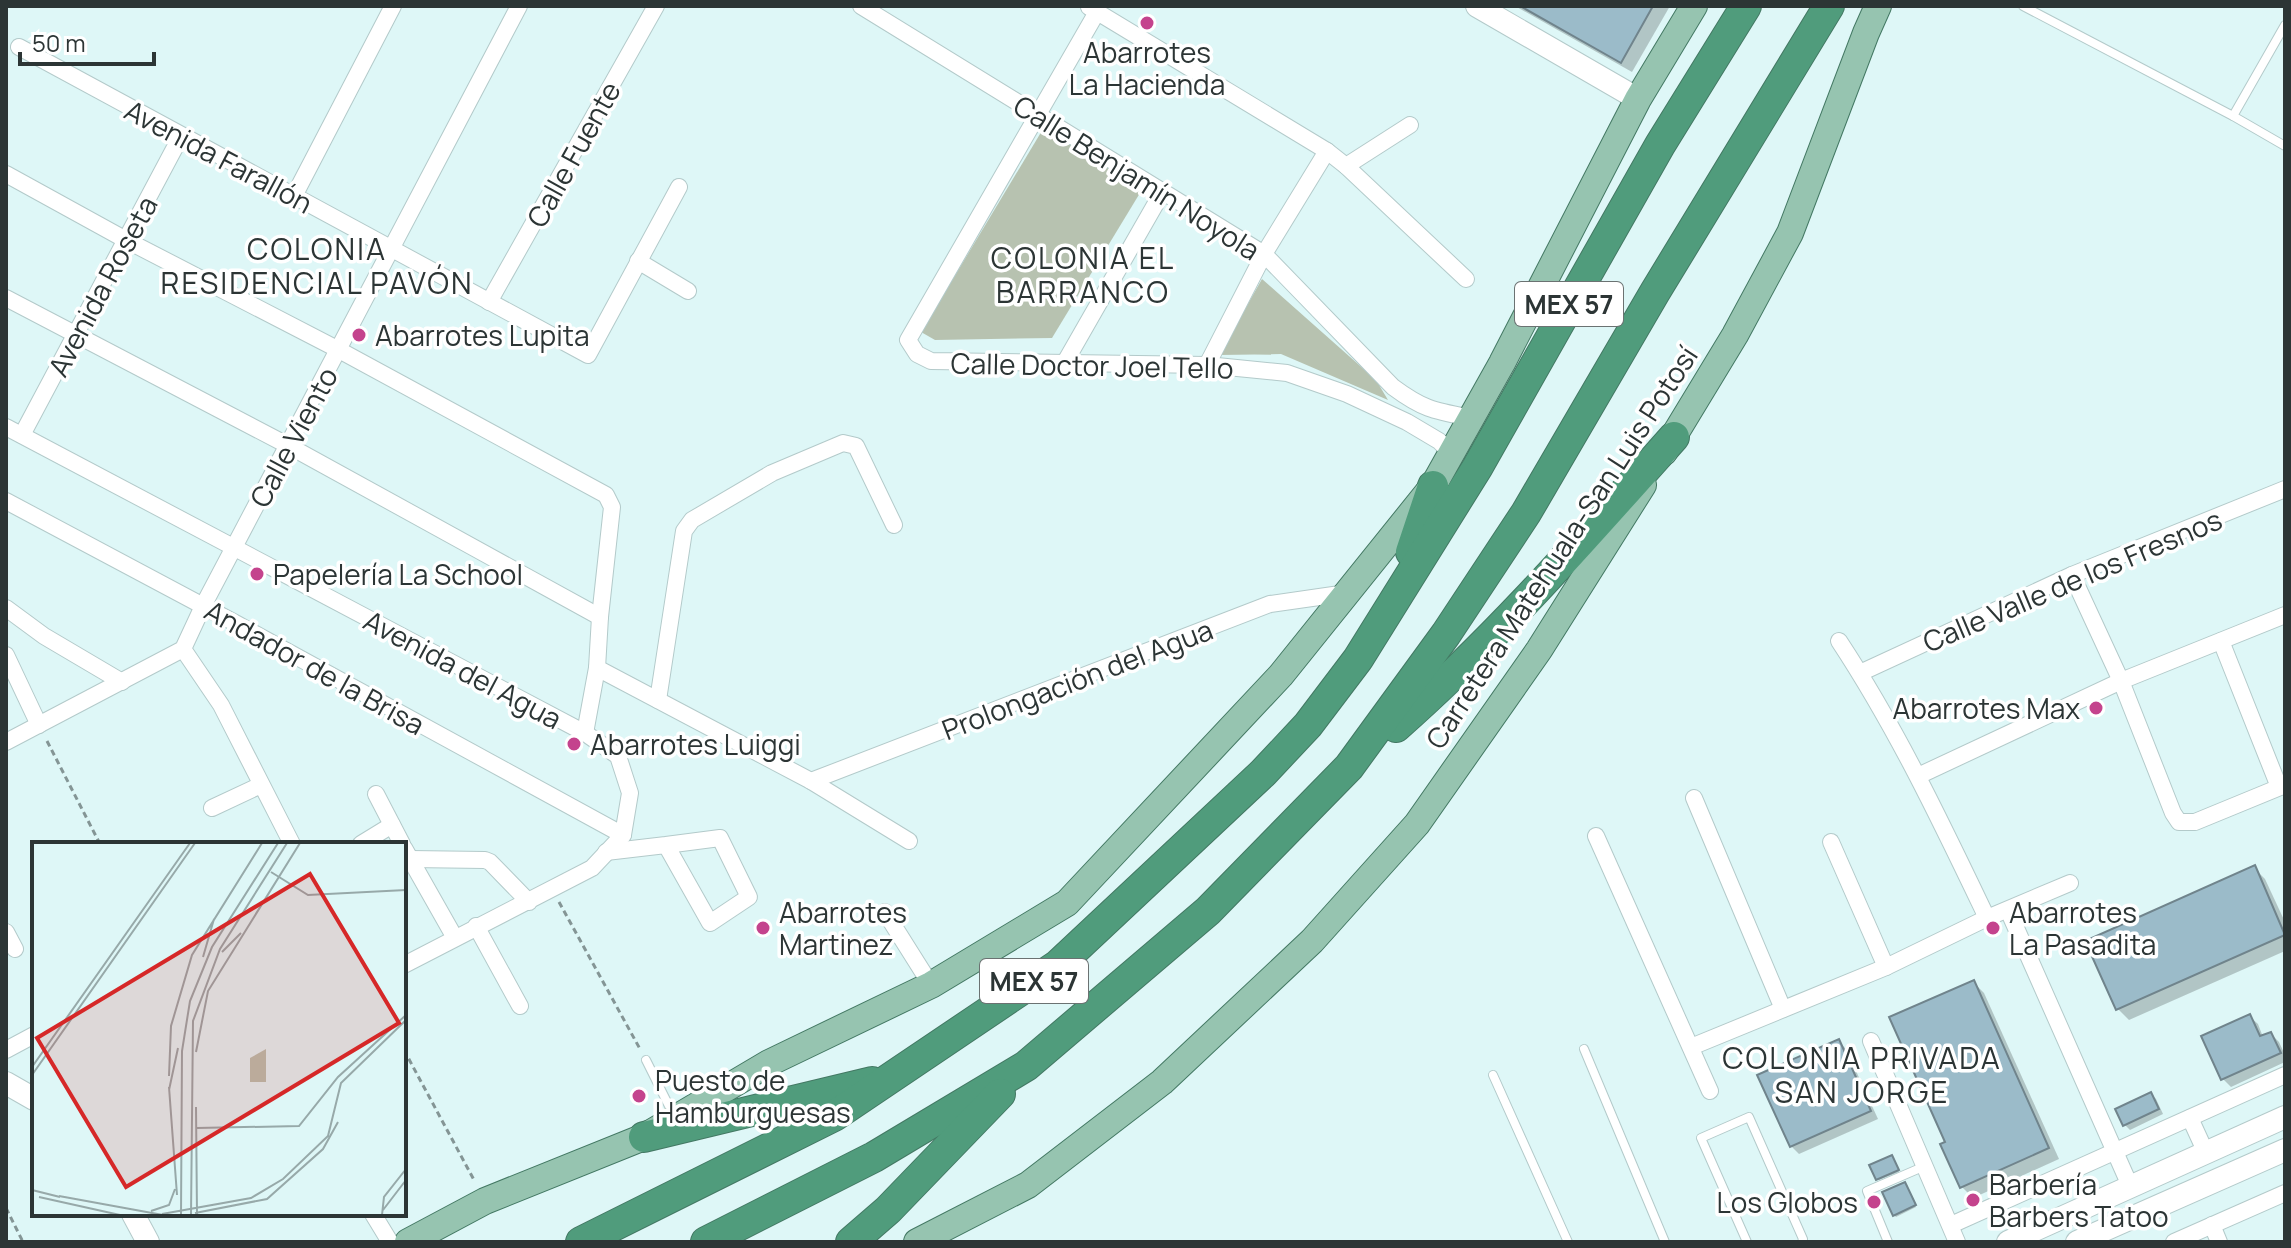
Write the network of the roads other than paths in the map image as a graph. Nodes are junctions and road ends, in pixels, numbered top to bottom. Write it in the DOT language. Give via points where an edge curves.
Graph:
graph roads {
  1 [pos="393,6"];
  2 [pos="519,6"];
  3 [pos="656,6"];
  4 [pos="861,6"];
  5 [pos="1477,6"];
  6 [pos="1694,6"];
  7 [pos="1746,6"];
  8 [pos="1829,6"];
  9 [pos="1878,6"];
  10 [pos="2023,6"];
  11 [pos="1092,9"];
  12 [pos="2285,25"];
  13 [pos="19,47"];
  14 [pos="1638,99"];
  15 [pos="1038,114"];
  16 [pos="2233,116"];
  17 [pos="1410,125"];
  18 [pos="181,136"];
  19 [pos="2285,146"];
  20 [pos="1327,151"];
  21 [pos="1346,166"];
  22 [pos="6,174"];
  23 [pos="679,187"];
  24 [pos="1163,191"];
  25 [pos="294,196"];
  26 [pos="126,240"];
  27 [pos="391,249"];
  28 [pos="1264,254"];
  29 [pos="638,261"];
  30 [pos="1466,279"];
  31 [pos="688,291"];
  32 [pos="6,298"];
  33 [pos="489,302"];
  34 [pos="76,333"];
  35 [pos="339,350"];
  36 [pos="1064,364"];
  37 [pos="1207,365"];
  38 [pos="1472,418"];
  39 [pos="6,427"];
  40 [pos="22,435"];
  41 [pos="1674,437"];
  42 [pos="289,446"];
  43 [pos="1452,454"];
  44 [pos="1433,486"];
  45 [pos="2285,489"];
  46 [pos="6,501"];
  47 [pos="894,525"];
  48 [pos="234,548"];
  49 [pos="2072,575"];
  50 [pos="1347,593"];
  51 [pos="1393,603"];
  52 [pos="203,606"];
  53 [pos="6,608"];
  54 [pos="2285,615"];
  55 [pos="600,617"];
  56 [pos="1839,641"];
  57 [pos="2221,641"];
  58 [pos="183,649"];
  59 [pos="6,655"];
  60 [pos="597,668"];
  61 [pos="1860,673"];
  62 [pos="2121,681"];
  63 [pos="122,682"];
  64 [pos="658,700"];
  65 [pos="39,725"];
  66 [pos="585,733"];
  67 [pos="6,742"];
  68 [pos="1349,767"];
  69 [pos="1918,776"];
  70 [pos="811,781"];
  71 [pos="261,785"];
  72 [pos="2282,786"];
  73 [pos="376,794"];
  74 [pos="1694,798"];
  75 [pos="212,808"];
  76 [pos="392,825"];
  77 [pos="623,835"];
  78 [pos="1596,836"];
  79 [pos="909,841"];
  80 [pos="291,842"];
  81 [pos="364,842"];
  82 [pos="401,842"];
  83 [pos="1831,842"];
  84 [pos="666,845"];
  85 [pos="406,850"];
  86 [pos="406,852"];
  87 [pos="606,852"];
  88 [pos="2070,883"];
  89 [pos="529,902"];
  90 [pos="2008,910"];
  91 [pos="885,912"];
  92 [pos="1987,918"];
  93 [pos="476,926"];
  94 [pos="6,932"];
  95 [pos="455,938"];
  96 [pos="15,949"];
  97 [pos="406,964"];
  98 [pos="1886,967"];
  99 [pos="931,985"];
  100 [pos="520,1006"];
  101 [pos="1783,1009"];
  102 [pos="32,1036"];
  103 [pos="1871,1041"];
  104 [pos="1691,1047"];
  105 [pos="1584,1049"];
  106 [pos="6,1050"];
  107 [pos="646,1060"];
  108 [pos="1026,1066"];
  109 [pos="1493,1075"];
  110 [pos="2285,1075"];
  111 [pos="890,1078"];
  112 [pos="6,1083"];
  113 [pos="1710,1091"];
  114 [pos="32,1098"];
  115 [pos="2285,1117"];
  116 [pos="675,1118"];
  117 [pos="2190,1118"];
  118 [pos="644,1137"];
  119 [pos="2285,1150"];
  120 [pos="2116,1151"];
  121 [pos="2206,1153"];
  122 [pos="1925,1166"];
  123 [pos="2131,1188"];
  124 [pos="2285,1193"];
  125 [pos="134,1216"];
  126 [pos="374,1216"];
  127 [pos="1951,1225"];
  128 [pos="2212,1225"];
  129 [pos="148,1242"];
  130 [pos="390,1242"];
  131 [pos="408,1242"];
  132 [pos="581,1242"];
  133 [pos="706,1242"];
  134 [pos="851,1242"];
  135 [pos="917,1242"];
  136 [pos="1568,1242"];
  137 [pos="1665,1242"];
  138 [pos="1747,1242"];
  139 [pos="1802,1242"];
  140 [pos="1888,1242"];
  141 [pos="1957,1242"];
  142 [pos="2008,1242"];
  143 [pos="2077,1242"];
  144 [pos="2174,1242"];
  145 [pos="2219,1242"];
  1 -- 25 [label="street"];
  2 -- 27 [label="street, Calle Viento"];
  3 -- 33 [label="street, Calle Fuente"];
  4 -- 15 [label="street, Calle Benjamín Noyola"];
  5 -- 14 [label="street"];
  6 -- 14 [label="main road"];
  7 -- 51 [label="highway, MEX 57"];
  8 -- 68 [label="highway, MEX 57" via="1526,513"];
  9 -- 41 [label="main road, Carretera Matehuala-San Luis Potosí" via="1790,233"];
  10 -- 16 [label="lane"];
  11 -- 15 [label="street, Calle Doctor Joel Tello"];
  11 -- 20 [label="street"];
  12 -- 16 [label="lane"];
  13 -- 18 [label="street, Avenida Farallón"];
  14 -- 38 [label="main road"];
  15 -- 24 [label="street, Calle Benjamín Noyola"];
  15 -- 36 [label="street, Calle Doctor Joel Tello" via="908,340 917,354 931,361"];
  16 -- 19 [label="lane"];
  17 -- 21 [label="street"];
  18 -- 25 [label="street, Avenida Farallón"];
  18 -- 26 [label="street, Avenida Roseta"];
  20 -- 21 [label="street"];
  20 -- 28 [label="street"];
  21 -- 30 [label="street"];
  22 -- 26 [label="street"];
  23 -- 29 [label="street"];
  24 -- 28 [label="street, Calle Benjamín Noyola"];
  24 -- 36 [label="street"];
  25 -- 27 [label="street, Avenida Farallón"];
  26 -- 34 [label="street, Avenida Roseta"];
  26 -- 35 [label="street"];
  27 -- 33 [label="street, Avenida Farallón"];
  27 -- 35 [label="street, Calle Viento"];
  28 -- 37 [label="street"];
  28 -- 38 [label="street, Calle Benjamín Noyola" via="1393,387 1429,410"];
  29 -- 31 [label="street"];
  29 -- 33 [label="street, Avenida Farallón" via="588,355"];
  32 -- 34 [label="street"];
  34 -- 40 [label="street, Avenida Roseta"];
  34 -- 42 [label="street"];
  35 -- 42 [label="street, Calle Viento"];
  35 -- 55 [label="street" via="606,495 612,507"];
  36 -- 37 [label="street, Calle Doctor Joel Tello"];
  37 -- 43 [label="street, Calle Doctor Joel Tello" via="1287,373 1347,394 1423,431"];
  38 -- 43 [label="main road"];
  39 -- 40 [label="street, Avenida del Agua"];
  40 -- 48 [label="street, Avenida del Agua"];
  41 -- 68 [label="highway" via="1489,638"];
  41 -- 135 [label="main road, Carretera Matehuala-San Luis Potosí" via="1539,650 1417,824 1312,941 1162,1082 1028,1185"];
  42 -- 48 [label="street, Calle Viento"];
  42 -- 55 [label="street"];
  43 -- 44 [label="main road"];
  44 -- 50 [label="main road"];
  44 -- 51 [label="highway"];
  45 -- 49 [label="street, Calle Valle de los Fresnos"];
  46 -- 52 [label="street, Andador de la Brisa"];
  47 -- 64 [label="street" via="856,446 843,443 772,473 692,520 684,531"];
  48 -- 52 [label="street, Calle Viento"];
  48 -- 66 [label="street, Avenida del Agua"];
  49 -- 61 [label="street, Calle Valle de los Fresnos"];
  49 -- 62 [label="street"];
  50 -- 70 [label="street, Prolongación del Agua" via="1270,604"];
  50 -- 99 [label="main road" via="1281,675 1067,903"];
  51 -- 111 [label="highway, MEX 57" via="1308,725 1233,802 1058,965"];
  52 -- 58 [label="street, Calle Viento"];
  52 -- 77 [label="street, Andador de la Brisa"];
  53 -- 63 [label="street"];
  54 -- 57 [label="street"];
  55 -- 60 [label="street"];
  56 -- 61 [label="street"];
  57 -- 62 [label="street"];
  57 -- 72 [label="street"];
  58 -- 63 [label="street"];
  58 -- 71 [label="street" via="221,705"];
  59 -- 65 [label="street"];
  60 -- 64 [label="street"];
  60 -- 66 [label="street"];
  61 -- 69 [label="street"];
  62 -- 69 [label="street"];
  62 -- 72 [label="street" via="2179,822 2195,822"];
  63 -- 65 [label="street"];
  64 -- 70 [label="street"];
  65 -- 67 [label="street"];
  66 -- 77 [label="street, Avenida del Agua" via="618,756 630,793"];
  68 -- 108 [label="highway, MEX 57" via="1208,911"];
  69 -- 92 [label="street"];
  70 -- 79 [label="street"];
  71 -- 75 [label="street"];
  71 -- 80 [label="street"];
  73 -- 76 [label="street"];
  74 -- 101 [label="street"];
  76 -- 81 [label="street"];
  76 -- 82 [label="street"];
  77 -- 87 [label="street"];
  78 -- 104 [label="street"];
  83 -- 98 [label="street"];
  84 -- 84 [label="street" via="720,838 749,897 710,923"];
  84 -- 87 [label="street"];
  85 -- 89 [label="street" via="490,862"];
  86 -- 95 [label="street"];
  87 -- 89 [label="street" via="592,868"];
  88 -- 90 [label="street"];
  89 -- 93 [label="street"];
  90 -- 92 [label="street"];
  90 -- 120 [label="street"];
  91 -- 99 [label="street"];
  92 -- 98 [label="street"];
  93 -- 95 [label="street"];
  93 -- 100 [label="street"];
  94 -- 96 [label="street"];
  95 -- 97 [label="street"];
  98 -- 101 [label="street"];
  99 -- 116 [label="main road" via="769,1063"];
  101 -- 104 [label="street"];
  102 -- 106 [label="street"];
  103 -- 122 [label="street"];
  104 -- 113 [label="street"];
  105 -- 137 [label="lane"];
  107 -- 116 [label="lane"];
  108 -- 133 [label="highway, MEX 57" via="874,1157"];
  108 -- 134 [label="highway"];
  109 -- 136 [label="lane"];
  110 -- 117 [label="street"];
  111 -- 118 [label="highway"];
  111 -- 132 [label="highway, MEX 57" via="834,1116"];
  112 -- 114 [label="street"];
  115 -- 121 [label="street"];
  116 -- 118 [label="main road"];
  117 -- 120 [label="street"];
  117 -- 121 [label="street"];
  118 -- 131 [label="main road" via="485,1201"];
  119 -- 143 [label="street"];
  120 -- 123 [label="street"];
  120 -- 127 [label="street"];
  121 -- 123 [label="street"];
  122 -- 127 [label="street"];
  122 -- 140 [label="lane" via="1867,1191"];
  123 -- 142 [label="street"];
  124 -- 128 [label="street"];
  125 -- 129 [label="street"];
  126 -- 130 [label="street"];
  127 -- 141 [label="street"];
  128 -- 144 [label="street"];
  128 -- 145 [label="street"];
  138 -- 139 [label="lane" via="1701,1138 1749,1117"];
}
